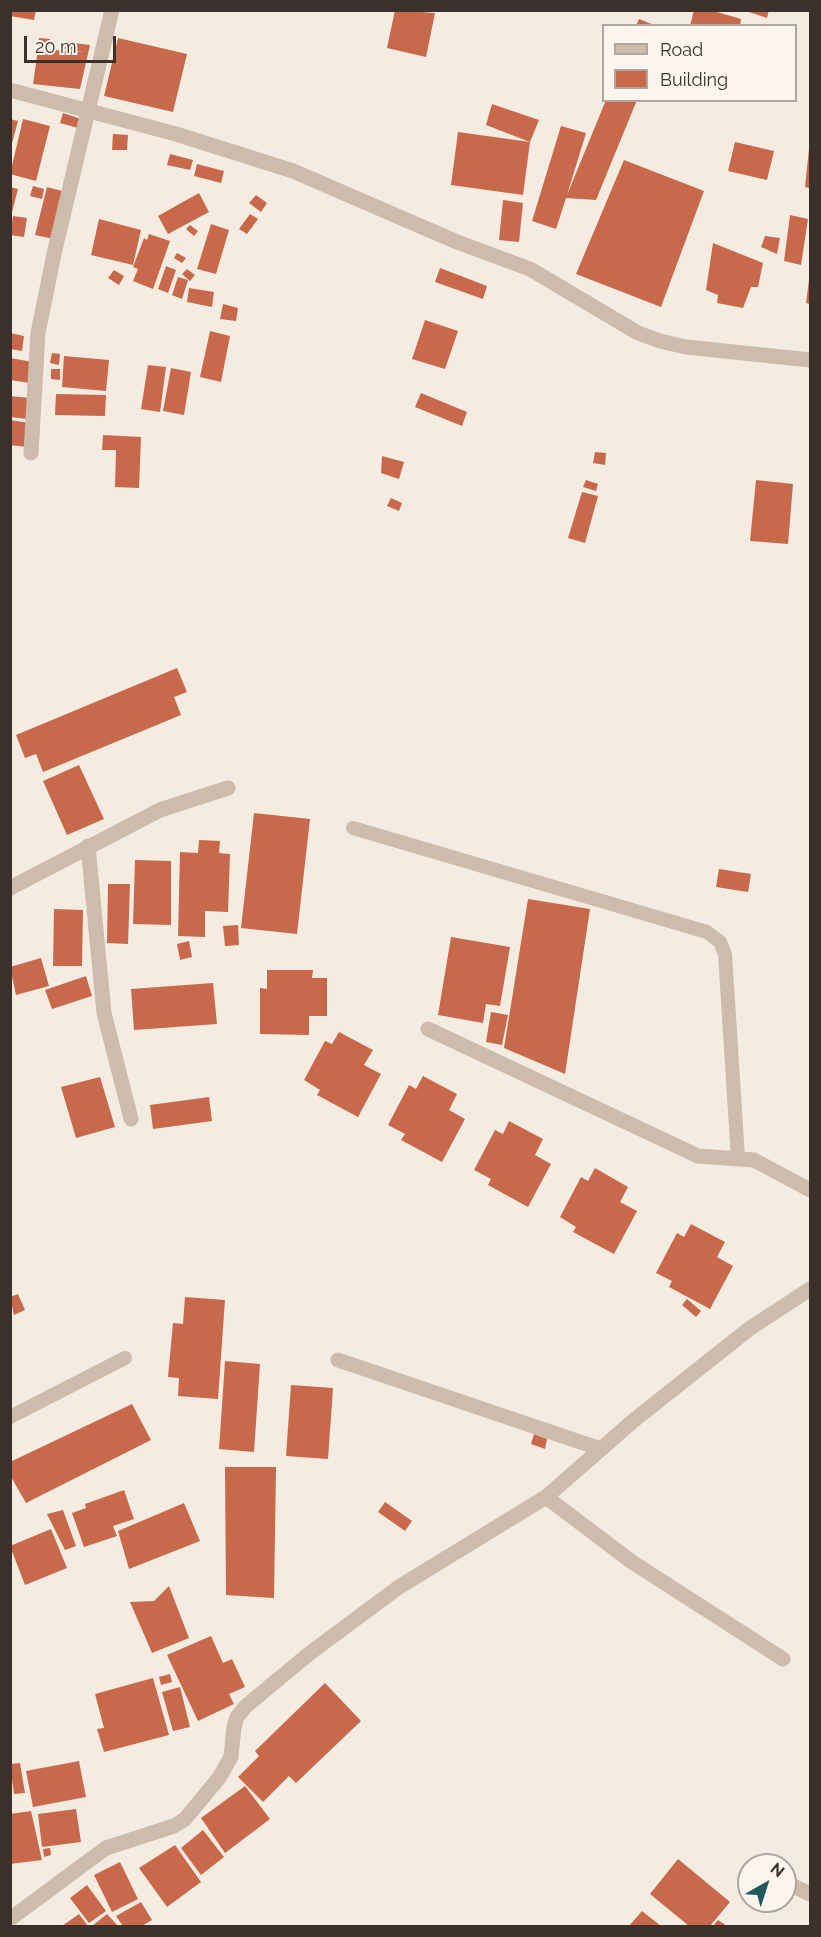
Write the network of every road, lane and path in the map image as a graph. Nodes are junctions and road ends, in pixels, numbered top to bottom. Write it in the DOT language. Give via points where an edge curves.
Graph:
graph roads {
  1 [pos="112,10"];
  2 [pos="10,90"];
  3 [pos="87,110"];
  4 [pos="810,360"];
  5 [pos="31,453"];
  6 [pos="228,788"];
  7 [pos="353,828"];
  8 [pos="88,846"];
  9 [pos="10,888"];
  10 [pos="428,1029"];
  11 [pos="130,1119"];
  12 [pos="738,1158"];
  13 [pos="810,1190"];
  14 [pos="810,1290"];
  15 [pos="125,1358"];
  16 [pos="338,1360"];
  17 [pos="10,1418"];
  18 [pos="601,1449"];
  19 [pos="546,1497"];
  20 [pos="783,1659"];
  21 [pos="10,1919"];
  1 -- 3 [label="street"];
  2 -- 3 [label="street"];
  3 -- 4 [label="street" via="293,171 530,269 638,333 660,341"];
  3 -- 5 [label="street" via="38,333"];
  6 -- 8 [label="street" via="160,810"];
  7 -- 12 [label="lane" via="707,932 720,942 725,954"];
  8 -- 9 [label="street"];
  8 -- 11 [label="street" via="104,1013"];
  10 -- 12 [label="street" via="698,1156"];
  12 -- 13 [label="street" via="754,1160"];
  14 -- 18 [label="street" via="749,1329"];
  15 -- 17 [label="lane"];
  16 -- 18 [label="street"];
  18 -- 19 [label="street"];
  19 -- 20 [label="street" via="632,1562"];
  19 -- 21 [label="street" via="399,1587 246,1706 234,1727 231,1757 185,1819 106,1848"];
}
